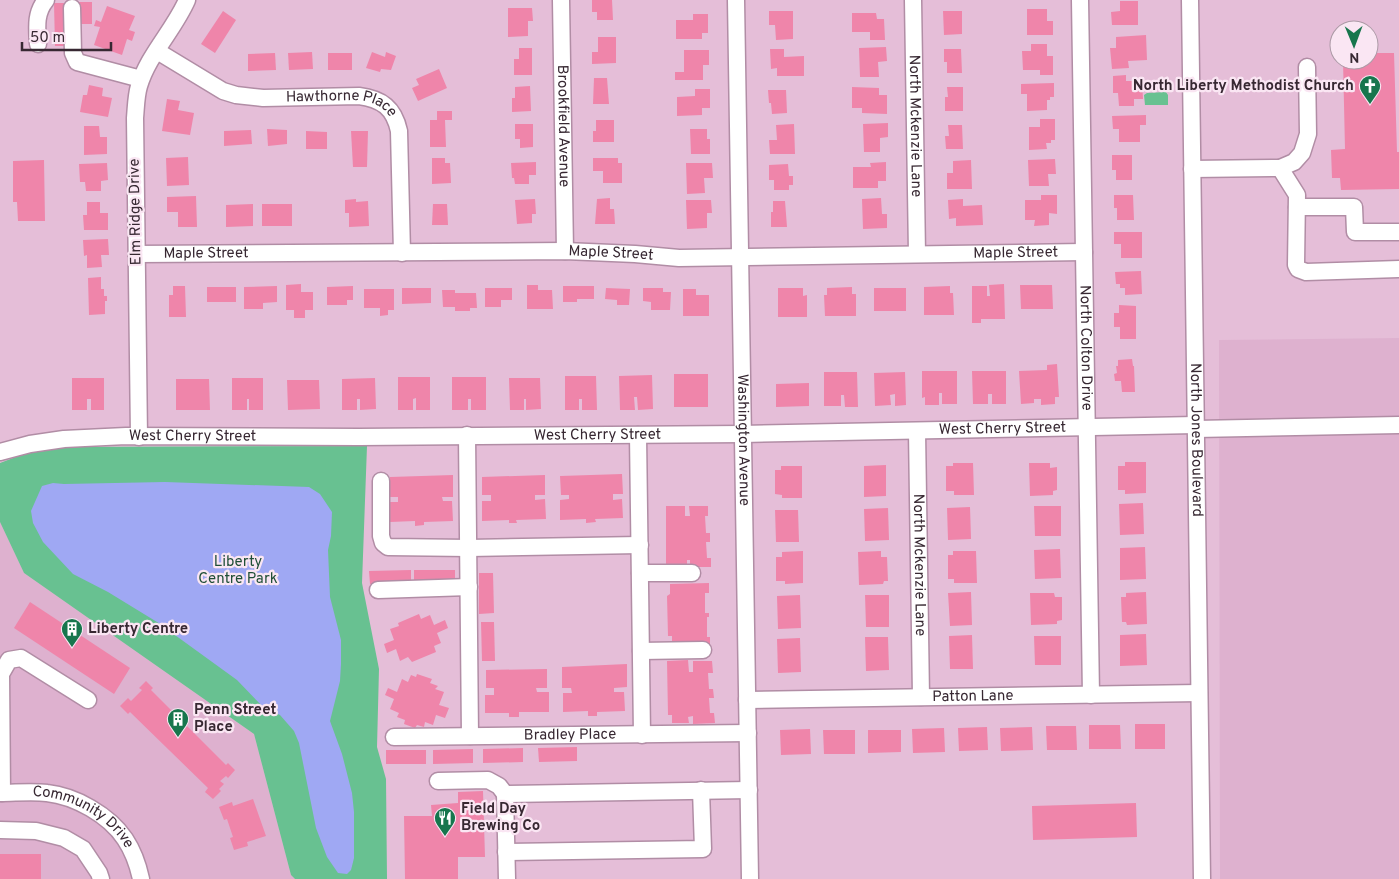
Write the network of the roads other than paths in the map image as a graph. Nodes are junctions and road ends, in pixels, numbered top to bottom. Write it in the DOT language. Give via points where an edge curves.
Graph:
graph roads {
  1 [pos="46,0"];
  2 [pos="188,0"];
  3 [pos="561,0"];
  4 [pos="736,0"];
  5 [pos="913,0"];
  6 [pos="1080,0"];
  7 [pos="1190,0"];
  8 [pos="72,8"];
  9 [pos="38,44"];
  10 [pos="157,50"];
  11 [pos="1307,67"];
  12 [pos="142,79"];
  13 [pos="1280,168"];
  14 [pos="1192,169"];
  15 [pos="1297,207"];
  16 [pos="1399,232"];
  17 [pos="564,252"];
  18 [pos="1084,252"];
  19 [pos="402,253"];
  20 [pos="137,254"];
  21 [pos="917,254"];
  22 [pos="740,257"];
  23 [pos="1399,269"];
  24 [pos="1399,425"];
  25 [pos="1196,427"];
  26 [pos="1087,428"];
  27 [pos="917,431"];
  28 [pos="743,434"];
  29 [pos="467,435"];
  30 [pos="638,435"];
  31 [pos="139,437"];
  32 [pos="0,452"];
  33 [pos="381,481"];
  34 [pos="640,546"];
  35 [pos="469,548"];
  36 [pos="640,573"];
  37 [pos="692,573"];
  38 [pos="469,587"];
  39 [pos="378,590"];
  40 [pos="703,650"];
  41 [pos="641,651"];
  42 [pos="1199,693"];
  43 [pos="1091,695"];
  44 [pos="921,697"];
  45 [pos="88,700"];
  46 [pos="747,700"];
  47 [pos="748,734"];
  48 [pos="642,735"];
  49 [pos="470,736"];
  50 [pos="394,737"];
  51 [pos="438,782"];
  52 [pos="701,790"];
  53 [pos="749,790"];
  54 [pos="1,793"];
  55 [pos="504,794"];
  56 [pos="0,830"];
  57 [pos="506,852"];
  58 [pos="100,879"];
  59 [pos="141,879"];
  60 [pos="507,879"];
  61 [pos="750,879"];
  62 [pos="1202,879"];
  1 -- 9 [label="street" via="37,20"];
  2 -- 10 [label="street, Elm Ridge Drive"];
  3 -- 17 [label="street, Brookfield Avenue"];
  4 -- 22 [label="street, Washington Avenue"];
  5 -- 21 [label="street, North Mckenzie Lane"];
  6 -- 18 [label="street, North Colton Drive"];
  7 -- 14 [label="street, North Jones Boulevard"];
  8 -- 12 [label="street" via="73,53 77,62"];
  10 -- 12 [label="street, Elm Ridge Drive"];
  10 -- 19 [label="street, Hawthorne Place" via="223,91 236,95 263,98 359,96 373,98 390,110 399,131"];
  11 -- 13 [label="street" via="1308,134 1302,153 1294,162"];
  12 -- 20 [label="street, Elm Ridge Drive" via="135,118"];
  13 -- 14 [label="street"];
  13 -- 15 [label="street" via="1297,195"];
  14 -- 25 [label="street, North Jones Boulevard"];
  15 -- 16 [label="street" via="1354,207 1355,232"];
  15 -- 23 [label="street" via="1298,269 1306,272"];
  17 -- 19 [label="street, Maple Street"];
  17 -- 22 [label="street, Maple Street" via="680,258"];
  18 -- 21 [label="street, Maple Street"];
  18 -- 26 [label="street, North Colton Drive"];
  19 -- 20 [label="street, Maple Street"];
  20 -- 31 [label="street, Elm Ridge Drive"];
  21 -- 22 [label="street, Maple Street"];
  22 -- 28 [label="street, Washington Avenue"];
  24 -- 25 [label="street, West Cherry Street"];
  25 -- 26 [label="street, West Cherry Street"];
  25 -- 42 [label="street, North Jones Boulevard"];
  26 -- 27 [label="street, West Cherry Street"];
  26 -- 43 [label="street, North Colton Drive"];
  27 -- 28 [label="street, West Cherry Street"];
  27 -- 44 [label="street, North Mckenzie Lane"];
  28 -- 30 [label="street, West Cherry Street"];
  28 -- 46 [label="street, Washington Avenue"];
  29 -- 30 [label="street, West Cherry Street"];
  29 -- 31 [label="street, West Cherry Street"];
  29 -- 35 [label="street"];
  30 -- 34 [label="street"];
  31 -- 32 [label="street, West Cherry Street" via="64,439"];
  33 -- 35 [label="street" via="382,543 394,548"];
  34 -- 35 [label="street"];
  34 -- 36 [label="street"];
  35 -- 38 [label="street"];
  36 -- 37 [label="street"];
  36 -- 41 [label="street"];
  38 -- 39 [label="street"];
  38 -- 49 [label="street"];
  40 -- 41 [label="street"];
  41 -- 48 [label="street"];
  42 -- 43 [label="street, Patton Lane"];
  42 -- 62 [label="street, North Jones Boulevard"];
  43 -- 44 [label="street, Patton Lane"];
  44 -- 46 [label="street, Patton Lane"];
  45 -- 54 [label="street" via="21,658 9,660 1,674"];
  46 -- 47 [label="street, Washington Avenue"];
  47 -- 48 [label="street, Bradley Place"];
  47 -- 53 [label="street, Washington Avenue"];
  48 -- 49 [label="street, Bradley Place"];
  49 -- 50 [label="street, Bradley Place"];
  51 -- 55 [label="street" via="488,780 499,786"];
  52 -- 53 [label="street"];
  52 -- 55 [label="street"];
  52 -- 57 [label="street" via="703,848"];
  53 -- 61 [label="street, Washington Avenue"];
  54 -- 59 [label="street, Community Drive" via="48,793 72,799 93,810 125,839"];
  55 -- 57 [label="street"];
  56 -- 58 [label="street" via="36,831 64,838 83,849"];
  57 -- 60 [label="street"];
}
